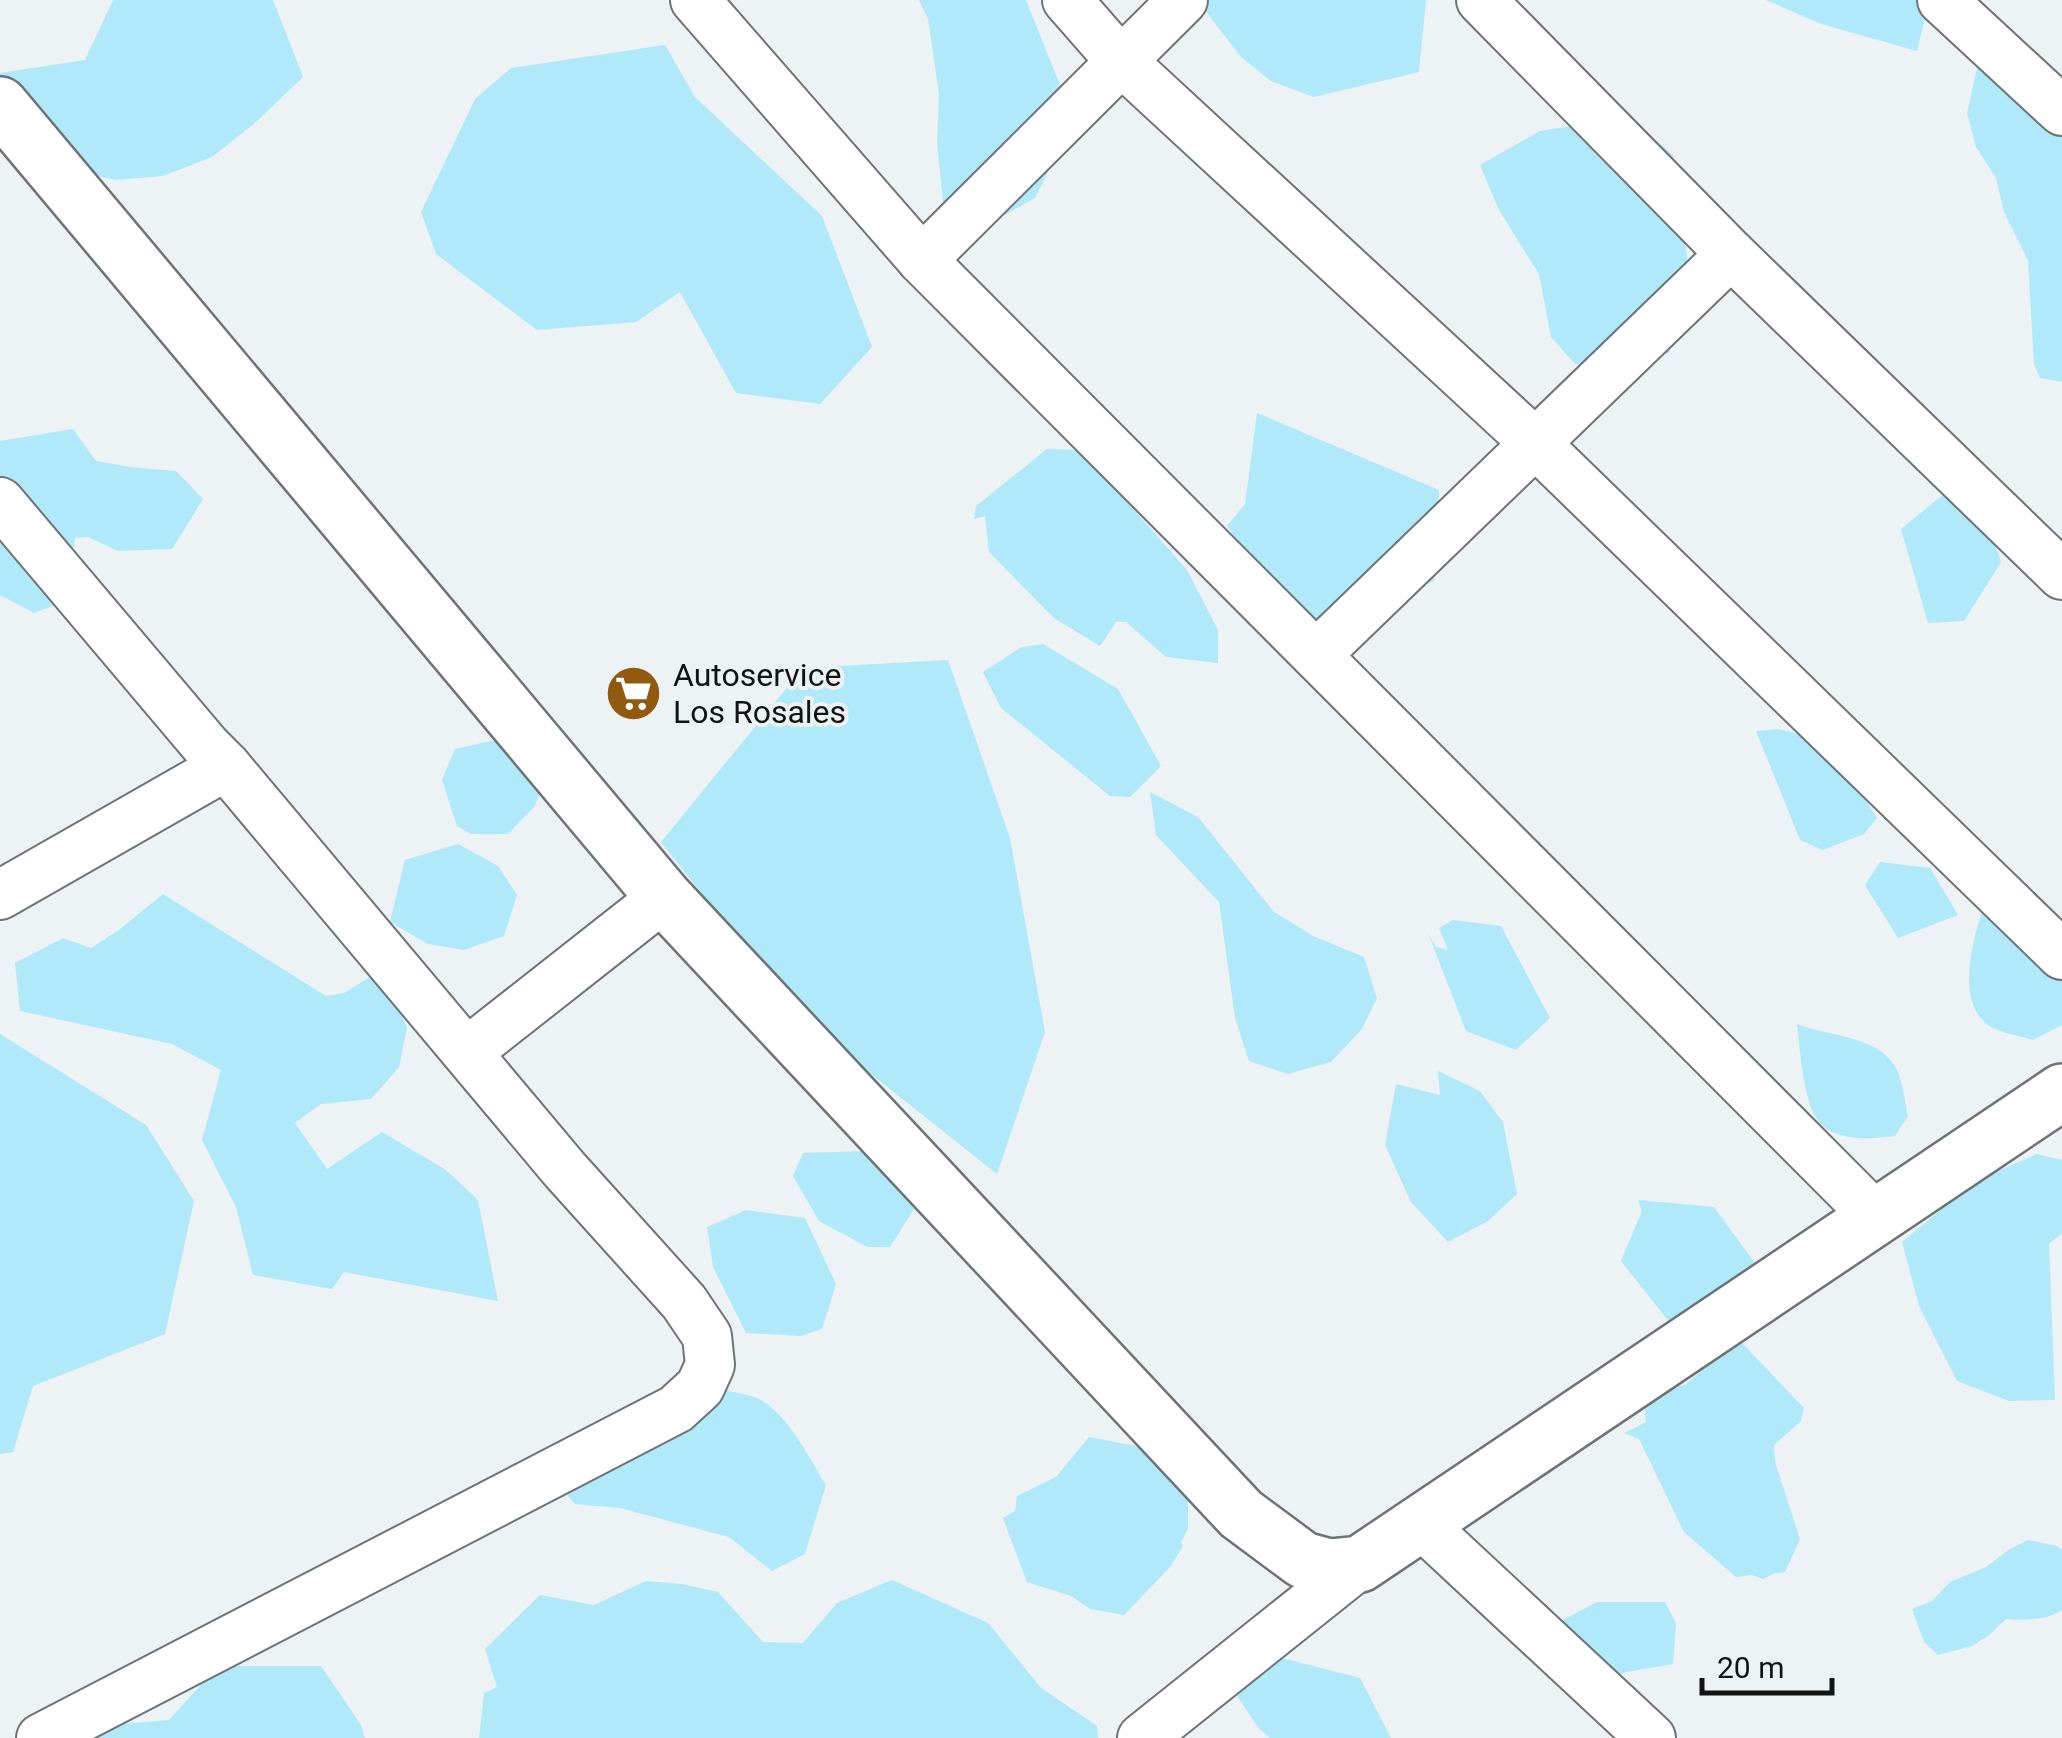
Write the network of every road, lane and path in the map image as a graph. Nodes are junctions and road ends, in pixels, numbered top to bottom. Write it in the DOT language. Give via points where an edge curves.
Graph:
graph roads {
  1 [pos="695,0"];
  2 [pos="1067,0"];
  3 [pos="1184,0"];
  4 [pos="1481,0"];
  5 [pos="1942,0"];
  6 [pos="1122,61"];
  7 [pos="0,106"];
  8 [pos="2062,111"];
  9 [pos="1731,254"];
  10 [pos="922,260"];
  11 [pos="1535,443"];
  12 [pos="0,502"];
  13 [pos="2062,575"];
  14 [pos="1316,655"];
  15 [pos="226,766"];
  16 [pos="0,896"];
  17 [pos="664,897"];
  18 [pos="2062,955"];
  19 [pos="467,1052"];
  20 [pos="2062,1092"];
  21 [pos="1877,1218"];
  22 [pos="1420,1523"];
  23 [pos="1360,1564"];
  24 [pos="42,1738"];
  25 [pos="1142,1738"];
  26 [pos="1650,1738"];
  1 -- 10 [label="street"];
  2 -- 6 [label="street"];
  3 -- 6 [label="street"];
  4 -- 9 [label="street"];
  5 -- 8 [label="street"];
  6 -- 10 [label="street"];
  6 -- 11 [label="street"];
  7 -- 17 [label="main road"];
  9 -- 11 [label="street"];
  9 -- 13 [label="street"];
  10 -- 14 [label="street"];
  11 -- 14 [label="street"];
  11 -- 18 [label="street"];
  12 -- 15 [label="street"];
  14 -- 21 [label="street"];
  15 -- 16 [label="street"];
  15 -- 19 [label="street"];
  17 -- 19 [label="street"];
  17 -- 23 [label="main road" via="1241,1514 1303,1560 1329,1567"];
  19 -- 24 [label="street" via="684,1302 707,1336 710,1365 700,1387 650,1424"];
  20 -- 21 [label="main road"];
  21 -- 22 [label="main road"];
  22 -- 23 [label="main road"];
  22 -- 26 [label="street"];
  23 -- 25 [label="street"];
}
